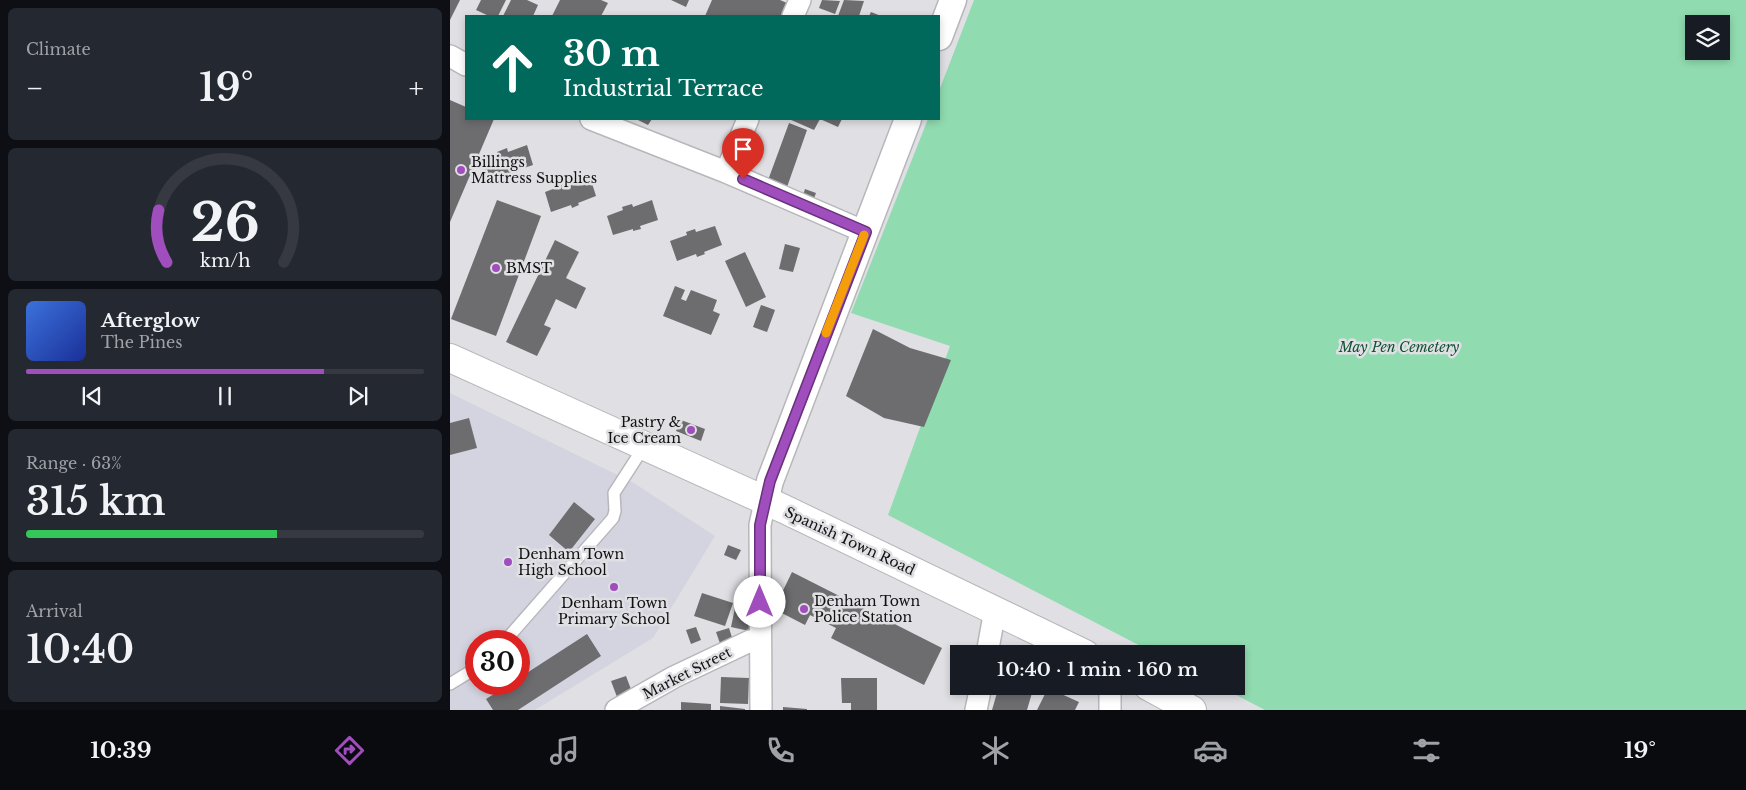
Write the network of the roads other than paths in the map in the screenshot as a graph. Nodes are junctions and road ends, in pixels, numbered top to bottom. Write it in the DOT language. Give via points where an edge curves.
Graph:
graph roads {
  1 [pos="800,0"];
  2 [pos="952,0"];
  3 [pos="792,15"];
  4 [pos="940,34"];
  5 [pos="450,56"];
  6 [pos="465,64"];
  7 [pos="595,120"];
  8 [pos="748,120"];
  9 [pos="908,120"];
  10 [pos="726,172"];
  11 [pos="866,232"];
  12 [pos="450,358"];
  13 [pos="646,446"];
  14 [pos="765,502"];
  15 [pos="995,610"];
  16 [pos="515,630"];
  17 [pos="760,640"];
  18 [pos="989,645"];
  19 [pos="1067,645"];
  20 [pos="465,675"];
  21 [pos="450,684"];
  22 [pos="979,695"];
  23 [pos="1110,695"];
  24 [pos="1164,695"];
  25 [pos="616,710"];
  26 [pos="761,710"];
  27 [pos="976,710"];
  28 [pos="1110,710"];
  29 [pos="1192,710"];
  1 -- 3 [label="street"];
  2 -- 4 [label="street"];
  5 -- 6 [label="street"];
  7 -- 10 [label="street"];
  8 -- 10 [label="street"];
  9 -- 11 [label="street"];
  10 -- 11 [label="street"];
  11 -- 14 [label="street" via="770,481"];
  12 -- 13 [label="main road, Spanish Town Road"];
  13 -- 14 [label="main road, Spanish Town Road"];
  13 -- 16 [label="lane" via="614,493 616,511 613,518"];
  14 -- 15 [label="main road, Spanish Town Road"];
  14 -- 17 [label="street" via="760,525"];
  15 -- 18 [label="street"];
  15 -- 19 [label="main road, Spanish Town Road"];
  17 -- 25 [label="street, Market Street" via="750,641 674,677"];
  17 -- 26 [label="street"];
  20 -- 21 [label="lane"];
  22 -- 27 [label="street"];
  23 -- 28 [label="street"];
  24 -- 29 [label="main road"];
}
